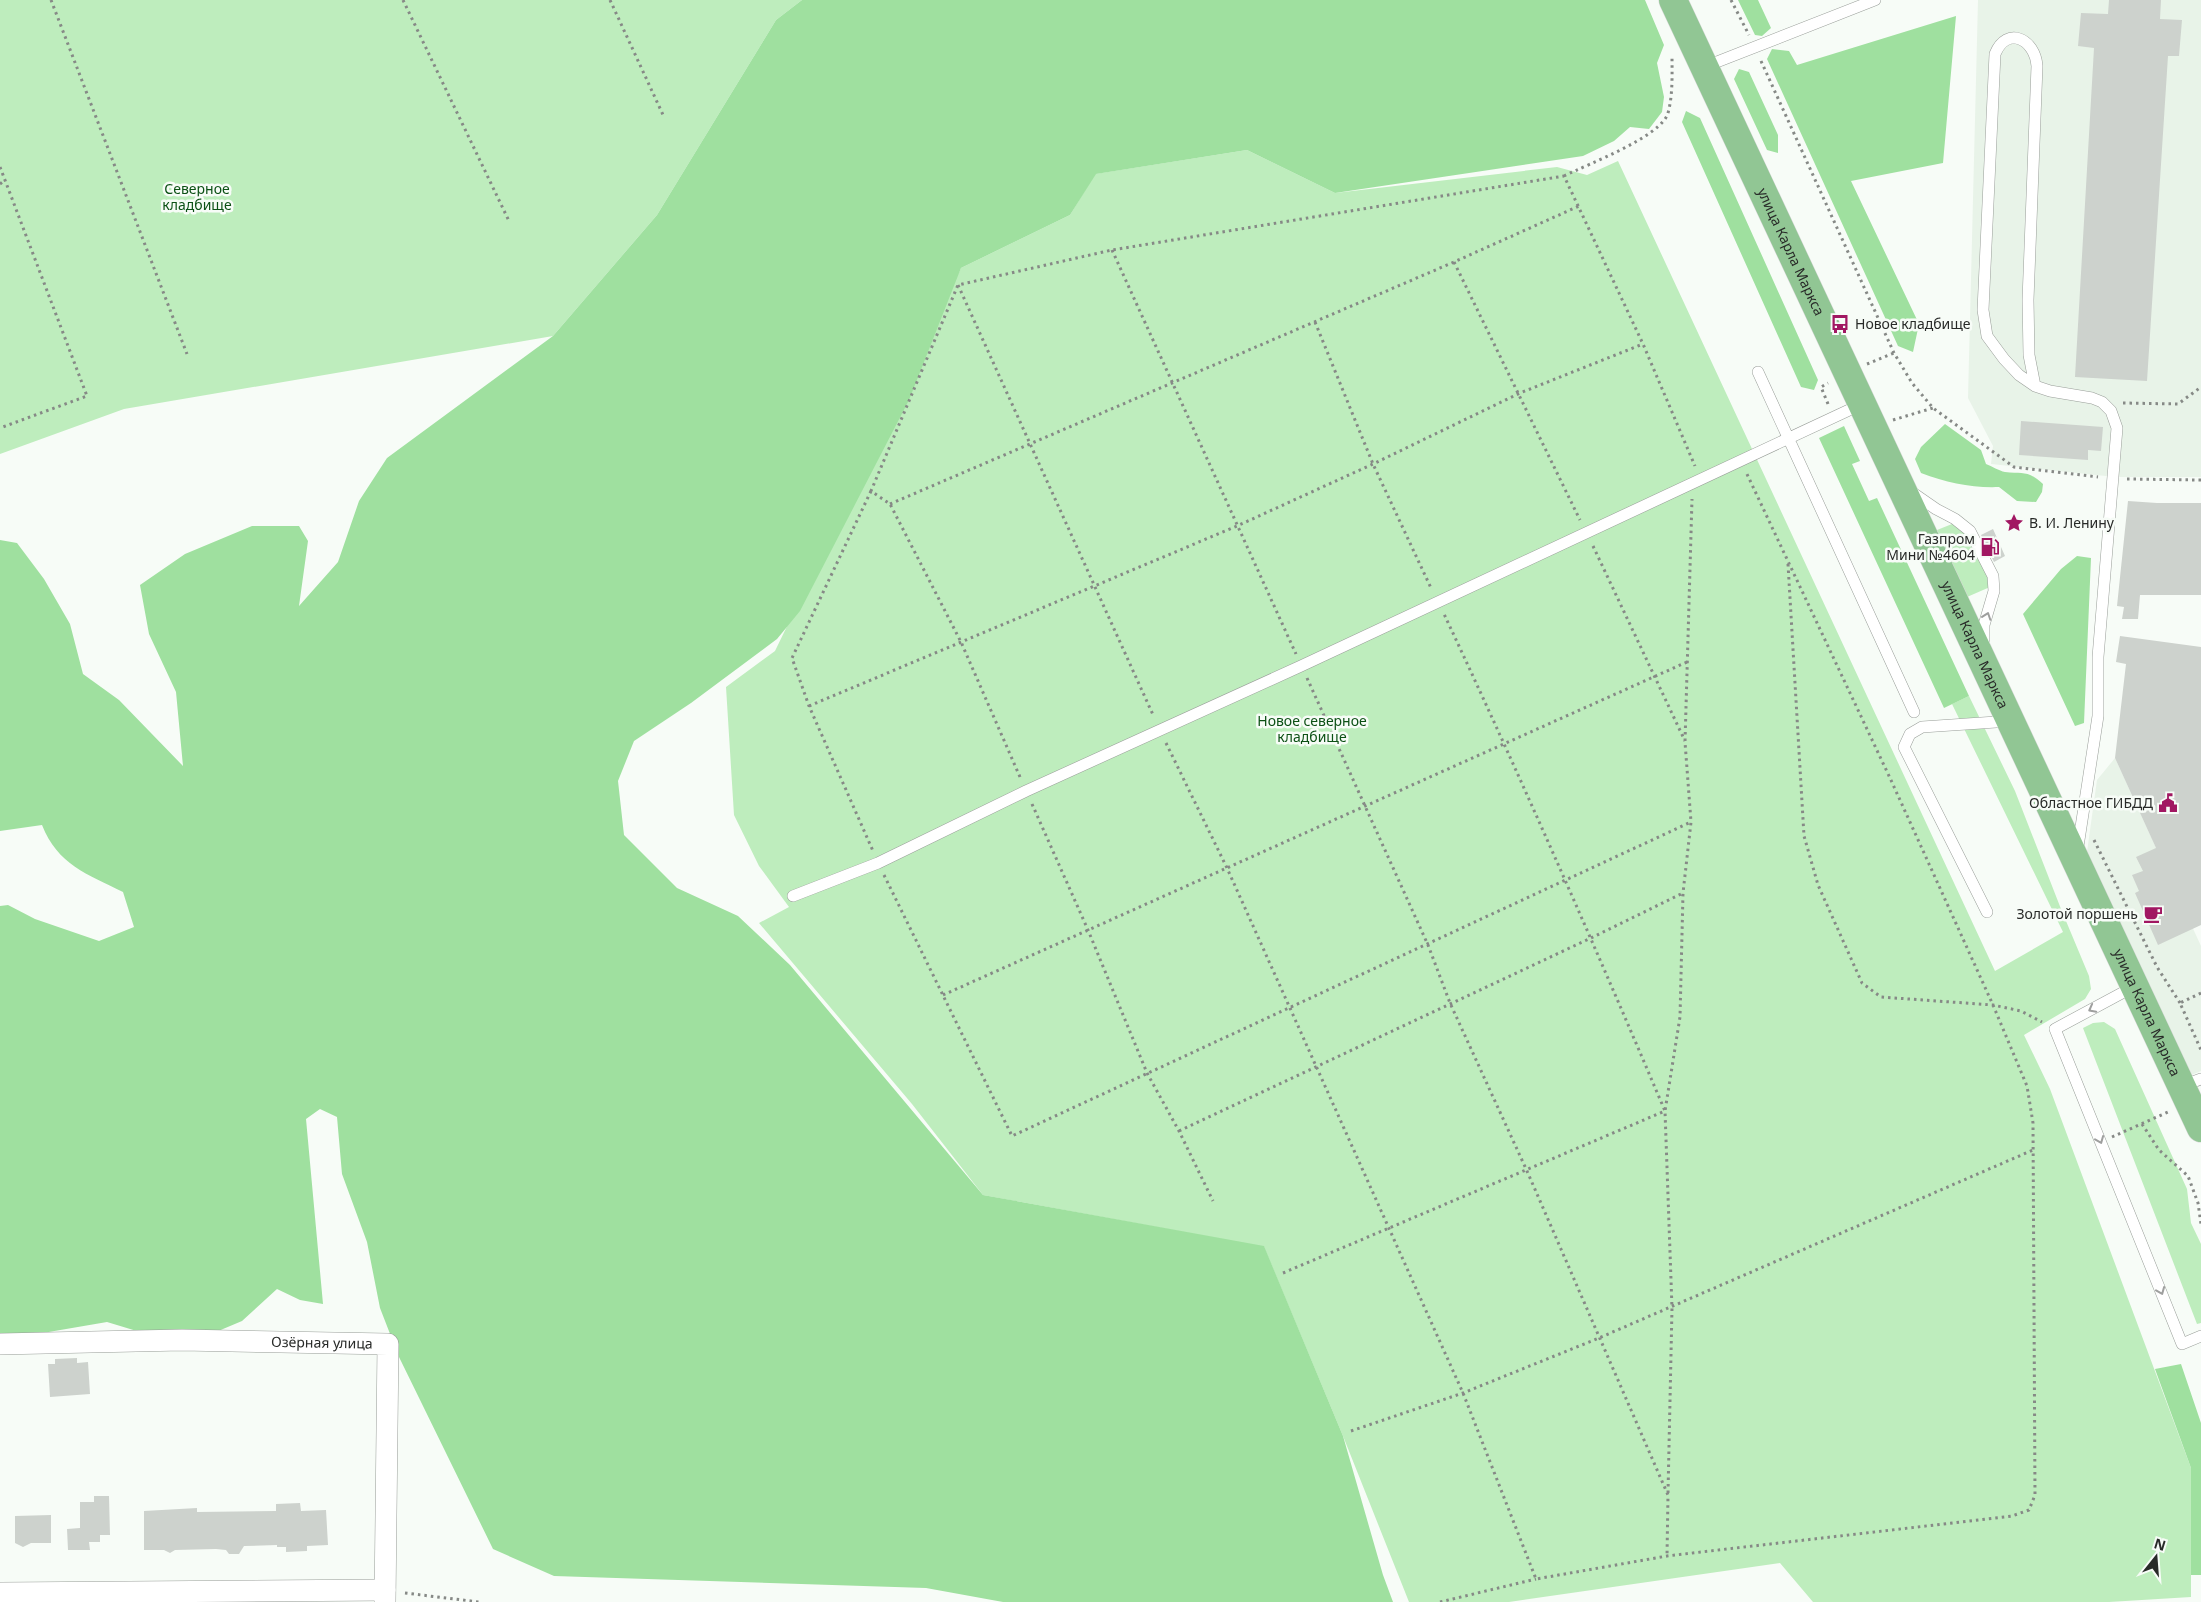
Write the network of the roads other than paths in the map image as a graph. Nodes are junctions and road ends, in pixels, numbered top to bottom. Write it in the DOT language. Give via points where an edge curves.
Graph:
graph roads {
  1 [pos="1673,0"];
  2 [pos="1875,0"];
  3 [pos="1704,67"];
  4 [pos="1758,372"];
  5 [pos="2035,386"];
  6 [pos="1868,415"];
  7 [pos="1787,440"];
  8 [pos="1898,482"];
  9 [pos="1984,664"];
  10 [pos="1914,712"];
  11 [pos="2010,721"];
  12 [pos="2076,860"];
  13 [pos="793,896"];
  14 [pos="1987,912"];
  15 [pos="2135,986"];
  16 [pos="2191,1090"];
  17 [pos="2201,1128"];
  18 [pos="2201,1336"];
  19 [pos="0,1344"];
  20 [pos="0,1593"];
  21 [pos="385,1596"];
  1 -- 3 [label="main road, улица Карла Маркса"];
  2 -- 3 [label="lane"];
  3 -- 6 [label="main road, улица Карла Маркса"];
  4 -- 7 [label="lane"];
  5 -- 5 [label="lane" via="2019,375 1987,336 1983,310 1995,54 1998,46 2015,38 2032,47 2038,66 2028,300 2028,355"];
  5 -- 12 [label="lane" via="2102,402 2111,411 2117,428 2098,657 2098,716"];
  6 -- 7 [label="lane"];
  6 -- 8 [label="main road, улица Карла Маркса"];
  7 -- 10 [label="lane"];
  7 -- 13 [label="lane" via="1159,729 878,863"];
  8 -- 9 [label="main road, улица Карла Маркса"];
  9 -- 8 [label="lane, one-way" via="1984,625 1994,591 1993,576 1970,531 1956,518 1936,509"];
  9 -- 11 [label="main road, улица Карла Маркса"];
  11 -- 12 [label="main road, улица Карла Маркса"];
  11 -- 14 [label="lane" via="1922,727 1910,734 1904,747"];
  12 -- 15 [label="main road, улица Карла Маркса"];
  15 -- 16 [label="main road, улица Карла Маркса"];
  15 -- 18 [label="lane, one-way" via="2055,1029 2182,1344"];
  16 -- 17 [label="main road, улица Карла Маркса"];
  19 -- 21 [label="street, Озёрная улица" via="182,1340 388,1344"];
  20 -- 21 [label="street"];
}
